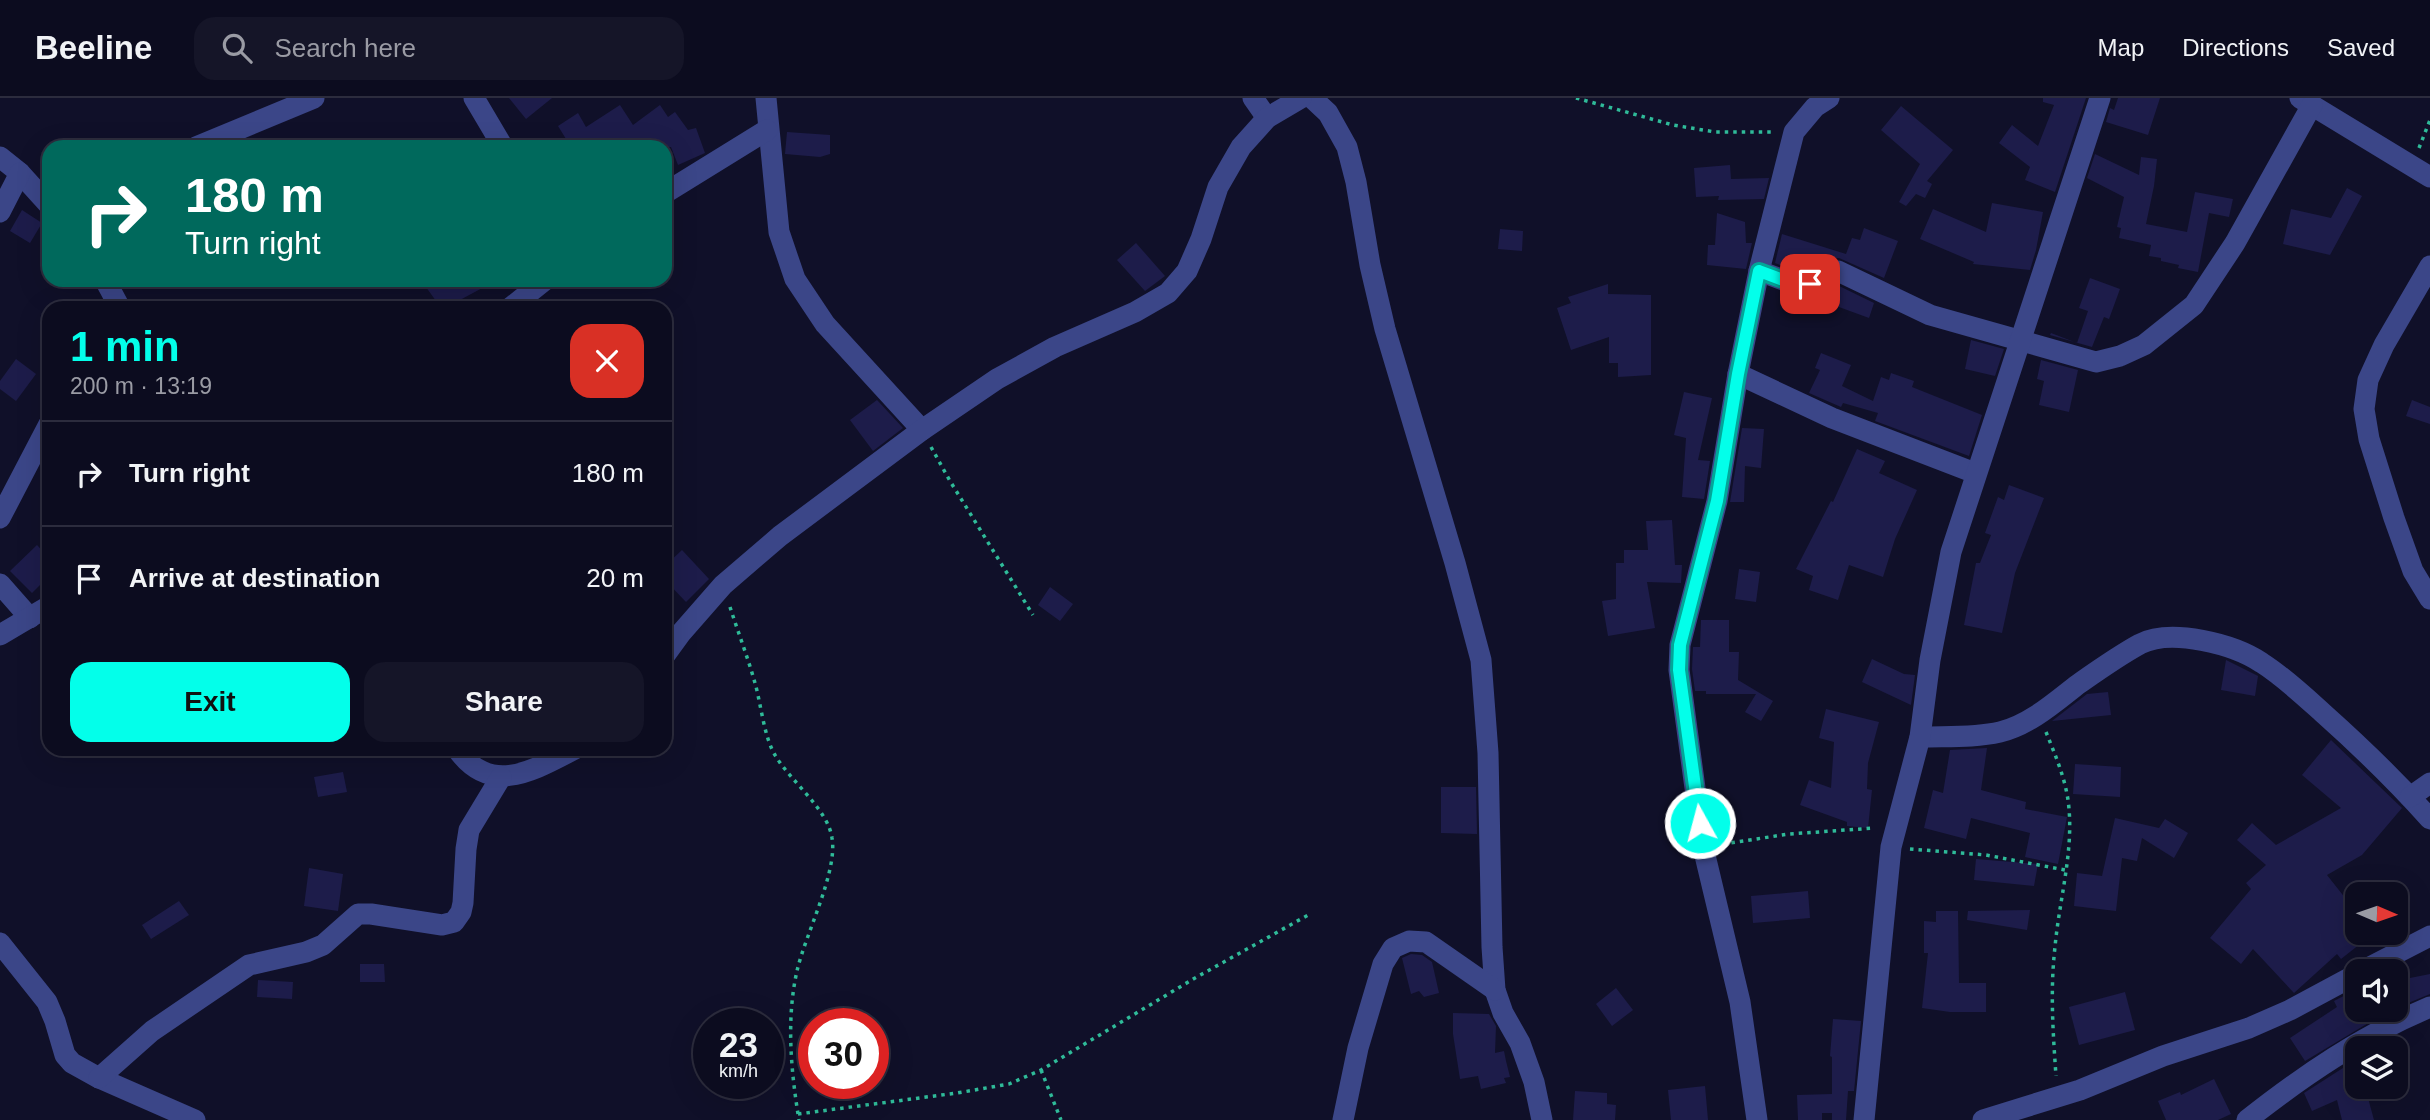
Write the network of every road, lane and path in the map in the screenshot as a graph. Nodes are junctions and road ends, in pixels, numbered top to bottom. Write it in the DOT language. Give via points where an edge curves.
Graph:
graph roads {
  1 [pos="314,98"];
  2 [pos="474,98"];
  3 [pos="765,98"];
  4 [pos="1253,98"];
  5 [pos="1301,98"];
  6 [pos="1312,98"];
  7 [pos="1576,98"];
  8 [pos="1829,98"];
  9 [pos="2101,98"];
  10 [pos="2306,102"];
  11 [pos="1267,118"];
  12 [pos="2430,120"];
  13 [pos="767,130"];
  14 [pos="1794,132"];
  15 [pos="213,140"];
  16 [pos="499,140"];
  17 [pos="0,157"];
  18 [pos="2421,171"];
  19 [pos="20,173"];
  20 [pos="672,189"];
  21 [pos="42,197"];
  22 [pos="0,212"];
  23 [pos="2430,266"];
  24 [pos="1759,271"];
  25 [pos="536,287"];
  26 [pos="519,301"];
  27 [pos="2021,340"];
  28 [pos="1738,374"];
  29 [pos="922,430"];
  30 [pos="42,438"];
  31 [pos="1975,473"];
  32 [pos="0,519"];
  33 [pos="0,584"];
  34 [pos="723,585"];
  35 [pos="2430,599"];
  36 [pos="42,610"];
  37 [pos="1033,615"];
  38 [pos="30,618"];
  39 [pos="0,635"];
  40 [pos="672,646"];
  41 [pos="2039,714"];
  42 [pos="1920,737"];
  43 [pos="462,756"];
  44 [pos="561,756"];
  45 [pos="501,777"];
  46 [pos="2430,783"];
  47 [pos="2410,797"];
  48 [pos="2430,819"];
  49 [pos="1893,837"];
  50 [pos="1703,847"];
  51 [pos="2065,870"];
  52 [pos="1310,914"];
  53 [pos="2430,936"];
  54 [pos="0,943"];
  55 [pos="2385,959"];
  56 [pos="2345,980"];
  57 [pos="1495,990"];
  58 [pos="2430,1007"];
  59 [pos="1041,1070"];
  60 [pos="99,1078"];
  61 [pos="2057,1095"];
  62 [pos="798,1114"];
  63 [pos="195,1120"];
  64 [pos="799,1120"];
  65 [pos="1061,1120"];
  66 [pos="1343,1120"];
  67 [pos="1542,1120"];
  68 [pos="1757,1120"];
  69 [pos="1864,1120"];
  70 [pos="1983,1120"];
  71 [pos="2248,1120"];
  1 -- 15 [label="street"];
  2 -- 16 [label="street"];
  3 -- 13 [label="street"];
  4 -- 11 [label="street"];
  5 -- 11 [label="street"];
  6 -- 57 [label="street" via="1328,113 1347,147 1385,329 1481,660"];
  7 -- 14 [label="path" via="1715,132"];
  8 -- 14 [label="street"];
  9 -- 27 [label="street"];
  10 -- 18 [label="street"];
  10 -- 27 [label="street" via="2235,243 2193,305 2144,345 2096,362"];
  11 -- 29 [label="street" via="1241,147 1218,187 1187,271 1168,293 997,379"];
  12 -- 18 [label="path"];
  13 -- 20 [label="street"];
  13 -- 29 [label="street" via="779,232 795,279 825,324"];
  14 -- 24 [label="street"];
  17 -- 19 [label="street"];
  19 -- 21 [label="street"];
  19 -- 22 [label="street"];
  23 -- 35 [label="street" via="2384,345 2368,380 2364,409 2368,439 2394,518 2413,571"];
  24 -- 27 [label="street" via="1794,284 1810,284 1824,271 1838,271 1930,315"];
  24 -- 28 [label="street"];
  25 -- 26 [label="street"];
  27 -- 31 [label="street"];
  28 -- 31 [label="street" via="1832,418"];
  28 -- 50 [label="street" via="1717,501 1680,645 1679,670"];
  29 -- 34 [label="street" via="780,536"];
  29 -- 37 [label="path"];
  30 -- 32 [label="street"];
  31 -- 42 [label="street" via="1951,552"];
  33 -- 38 [label="street"];
  34 -- 40 [label="street"];
  34 -- 62 [label="path" via="773,753 828,822 832,838 833,859 797,969 791,1004"];
  36 -- 38 [label="street"];
  38 -- 39 [label="street"];
  41 -- 42 [label="street" via="2000,732"];
  41 -- 47 [label="street" via="2142,643 2183,637 2261,662 2299,691"];
  41 -- 51 [label="path" via="2063,775 2069,807"];
  42 -- 49 [label="street"];
  43 -- 45 [label="street" via="483,773"];
  44 -- 45 [label="street" via="530,772"];
  45 -- 60 [label="street" via="470,830 463,903 454,922 442,925 358,914 323,946 248,965 152,1031"];
  46 -- 47 [label="street"];
  47 -- 48 [label="street"];
  49 -- 50 [label="path" via="1789,834"];
  49 -- 51 [label="path"];
  49 -- 69 [label="street"];
  50 -- 68 [label="street" via="1740,1002"];
  51 -- 61 [label="path" via="2051,1003"];
  52 -- 59 [label="path"];
  53 -- 55 [label="street"];
  54 -- 60 [label="street" via="47,1002 65,1055"];
  56 -- 61 [label="street" via="2249,1028"];
  57 -- 66 [label="street" via="1426,942 1409,941 1393,948 1383,964 1358,1048"];
  57 -- 67 [label="street" via="1520,1042"];
  58 -- 71 [label="street" via="2351,1046"];
  59 -- 62 [label="path" via="1009,1084"];
  59 -- 65 [label="path"];
  60 -- 63 [label="street"];
  61 -- 70 [label="street"];
  62 -- 64 [label="path"];
}
